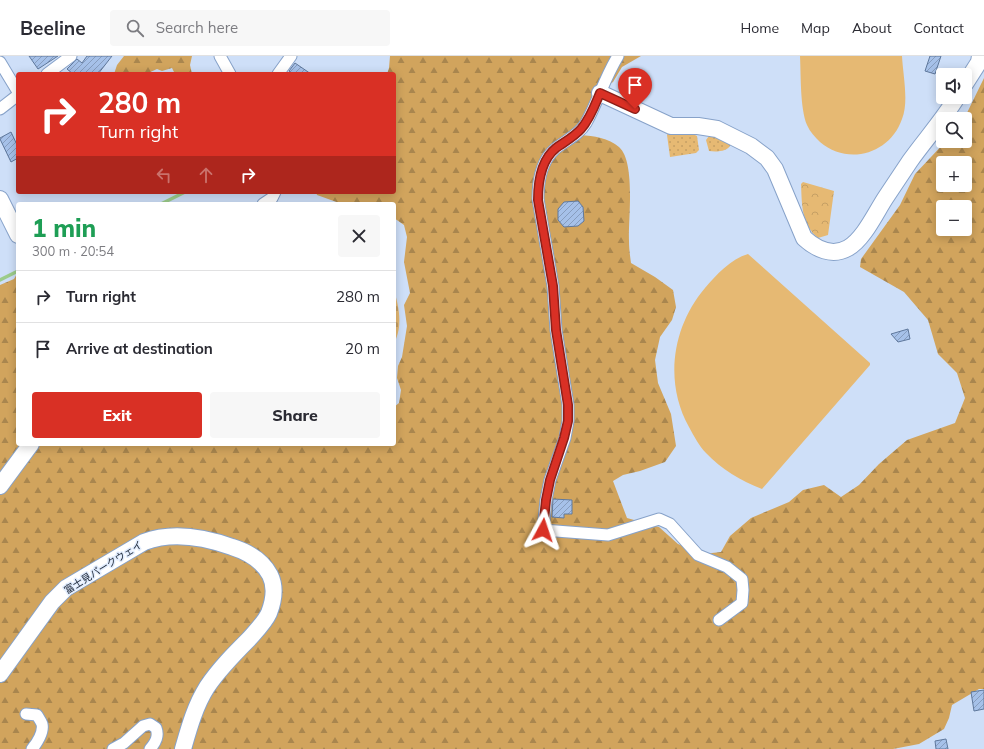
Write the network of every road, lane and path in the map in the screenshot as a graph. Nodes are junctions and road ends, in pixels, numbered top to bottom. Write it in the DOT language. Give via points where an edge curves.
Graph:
graph roads {
  1 [pos="71,56"];
  2 [pos="220,56"];
  3 [pos="291,56"];
  4 [pos="618,56"];
  5 [pos="980,56"];
  6 [pos="0,62"];
  7 [pos="50,72"];
  8 [pos="229,72"];
  9 [pos="279,72"];
  10 [pos="972,73"];
  11 [pos="16,89"];
  12 [pos="600,93"];
  13 [pos="16,97"];
  14 [pos="952,104"];
  15 [pos="0,109"];
  16 [pos="274,194"];
  17 [pos="0,199"];
  18 [pos="266,202"];
  19 [pos="16,231"];
  20 [pos="30,446"];
  21 [pos="0,486"];
  22 [pos="719,620"];
  23 [pos="0,674"];
  24 [pos="26,714"];
  25 [pos="32,749"];
  26 [pos="113,749"];
  27 [pos="150,749"];
  28 [pos="183,749"];
  1 -- 7 [label="street"];
  2 -- 8 [label="street"];
  3 -- 9 [label="street"];
  4 -- 12 [label="street"];
  5 -- 10 [label="street"];
  6 -- 11 [label="street"];
  12 -- 14 [label="street" via="671,126 717,129 751,146 767,158 775,169 804,238 821,250 832,251 842,251 850,247 861,236 898,178"];
  12 -- 22 [label="street" via="582,128 548,156 538,186 568,405 568,421 550,480 543,530 608,535 659,519 670,524 698,555 727,567 742,579 742,603"];
  13 -- 15 [label="street"];
  16 -- 18 [label="street"];
  17 -- 19 [label="street"];
  20 -- 21 [label="street"];
  23 -- 28 [label="street, 富士見パークウェイ" via="52,602 66,588 144,542 155,538 183,536 215,541 243,550 257,559 267,570 273,582 274,598 269,614 206,688 191,721"];
  24 -- 25 [label="street" via="36,715 42,724 42,732"];
  26 -- 27 [label="street" via="150,724 156,728 158,735"];
}
